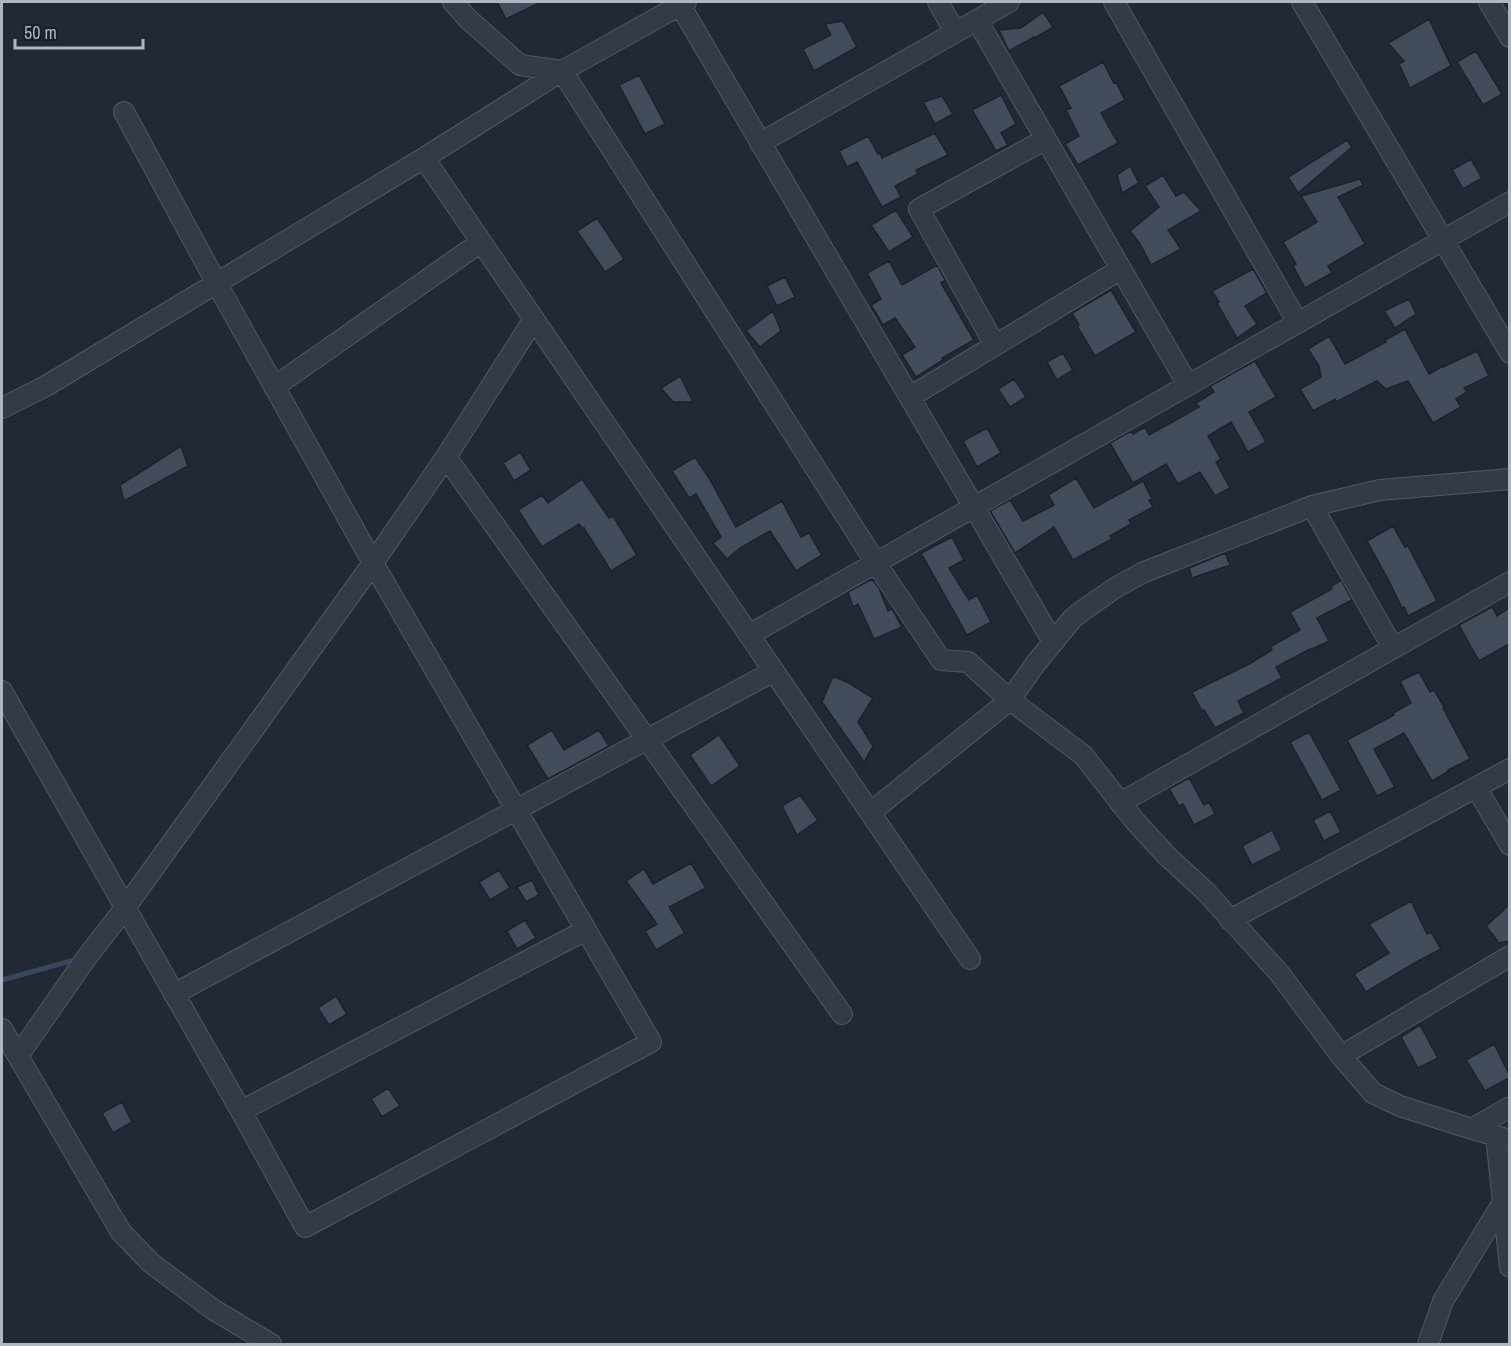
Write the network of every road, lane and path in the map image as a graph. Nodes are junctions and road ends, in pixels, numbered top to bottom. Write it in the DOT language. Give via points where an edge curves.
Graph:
graph roads {
  1 [pos="453,2"];
  2 [pos="938,2"];
  3 [pos="1009,2"];
  4 [pos="1114,2"];
  5 [pos="1302,2"];
  6 [pos="1489,2"];
  7 [pos="683,3"];
  8 [pos="977,20"];
  9 [pos="956,32"];
  10 [pos="1509,37"];
  11 [pos="562,71"];
  12 [pos="124,112"];
  13 [pos="1046,139"];
  14 [pos="760,143"];
  15 [pos="424,158"];
  16 [pos="1509,202"];
  17 [pos="1443,240"];
  18 [pos="481,242"];
  19 [pos="1121,268"];
  20 [pos="217,284"];
  21 [pos="534,319"];
  22 [pos="1298,322"];
  23 [pos="995,345"];
  24 [pos="1509,353"];
  25 [pos="1188,385"];
  26 [pos="274,387"];
  27 [pos="910,397"];
  28 [pos="2,408"];
  29 [pos="446,457"];
  30 [pos="1509,479"];
  31 [pos="1312,506"];
  32 [pos="974,507"];
  33 [pos="876,563"];
  34 [pos="373,564"];
  35 [pos="1509,582"];
  36 [pos="749,635"];
  37 [pos="1053,642"];
  38 [pos="1393,648"];
  39 [pos="774,671"];
  40 [pos="2,691"];
  41 [pos="1010,700"];
  42 [pos="647,739"];
  43 [pos="1509,770"];
  44 [pos="1476,787"];
  45 [pos="1120,803"];
  46 [pos="516,810"];
  47 [pos="871,812"];
  48 [pos="1509,844"];
  49 [pos="125,908"];
  50 [pos="1230,920"];
  51 [pos="586,930"];
  52 [pos="1509,956"];
  53 [pos="970,959"];
  54 [pos="174,994"];
  55 [pos="842,1014"];
  56 [pos="2,1029"];
  57 [pos="18,1056"];
  58 [pos="1341,1056"];
  59 [pos="1509,1107"];
  60 [pos="241,1111"];
  61 [pos="1472,1129"];
  62 [pos="1503,1138"];
  63 [pos="1502,1204"];
  64 [pos="1509,1267"];
  65 [pos="271,1344"];
  66 [pos="1428,1344"];
  1 -- 11 [label="street" via="520,65"];
  2 -- 9 [label="street"];
  3 -- 8 [label="street"];
  4 -- 22 [label="street"];
  5 -- 17 [label="street"];
  6 -- 10 [label="street"];
  7 -- 11 [label="street"];
  7 -- 14 [label="street"];
  8 -- 9 [label="street"];
  8 -- 13 [label="street"];
  9 -- 14 [label="street"];
  11 -- 15 [label="street"];
  11 -- 33 [label="street"];
  12 -- 20 [label="street"];
  13 -- 19 [label="street"];
  13 -- 23 [label="street" via="919,209"];
  14 -- 27 [label="street"];
  15 -- 18 [label="street"];
  15 -- 20 [label="street"];
  16 -- 17 [label="street"];
  17 -- 22 [label="street"];
  17 -- 24 [label="street"];
  18 -- 21 [label="street"];
  18 -- 26 [label="street"];
  19 -- 23 [label="street"];
  19 -- 25 [label="street"];
  20 -- 26 [label="street"];
  20 -- 28 [label="street"];
  21 -- 29 [label="street"];
  21 -- 36 [label="street"];
  22 -- 25 [label="street"];
  23 -- 27 [label="street"];
  25 -- 32 [label="street"];
  26 -- 34 [label="street"];
  27 -- 32 [label="street"];
  29 -- 34 [label="street"];
  29 -- 42 [label="street"];
  30 -- 31 [label="street" via="1380,490"];
  31 -- 37 [label="street" via="1142,573 1082,611"];
  31 -- 38 [label="street"];
  32 -- 33 [label="street"];
  32 -- 37 [label="street"];
  33 -- 36 [label="street"];
  33 -- 41 [label="street" via="941,660 968,662"];
  34 -- 46 [label="street"];
  34 -- 49 [label="street"];
  35 -- 38 [label="street"];
  36 -- 39 [label="street"];
  37 -- 41 [label="street"];
  38 -- 45 [label="street"];
  39 -- 42 [label="street"];
  39 -- 47 [label="street"];
  40 -- 49 [label="street"];
  41 -- 45 [label="street" via="1083,755"];
  41 -- 47 [label="street"];
  42 -- 46 [label="street"];
  42 -- 55 [label="street"];
  43 -- 44 [label="street"];
  44 -- 48 [label="street"];
  44 -- 50 [label="street"];
  45 -- 50 [label="street"];
  46 -- 51 [label="street"];
  46 -- 54 [label="street"];
  47 -- 53 [label="street"];
  49 -- 54 [label="street"];
  49 -- 57 [label="street"];
  50 -- 58 [label="street" via="1280,974"];
  51 -- 60 [label="street"];
  51 -- 60 [label="street" via="651,1042 305,1227"];
  52 -- 58 [label="street"];
  54 -- 60 [label="street"];
  56 -- 57 [label="street"];
  57 -- 65 [label="street" via="121,1232 151,1263 214,1310"];
  58 -- 61 [label="street" via="1381,1098"];
  59 -- 61 [label="street"];
  61 -- 62 [label="street"];
  62 -- 63 [label="street"];
  63 -- 64 [label="street"];
  63 -- 66 [label="street" via="1443,1301"];
}
